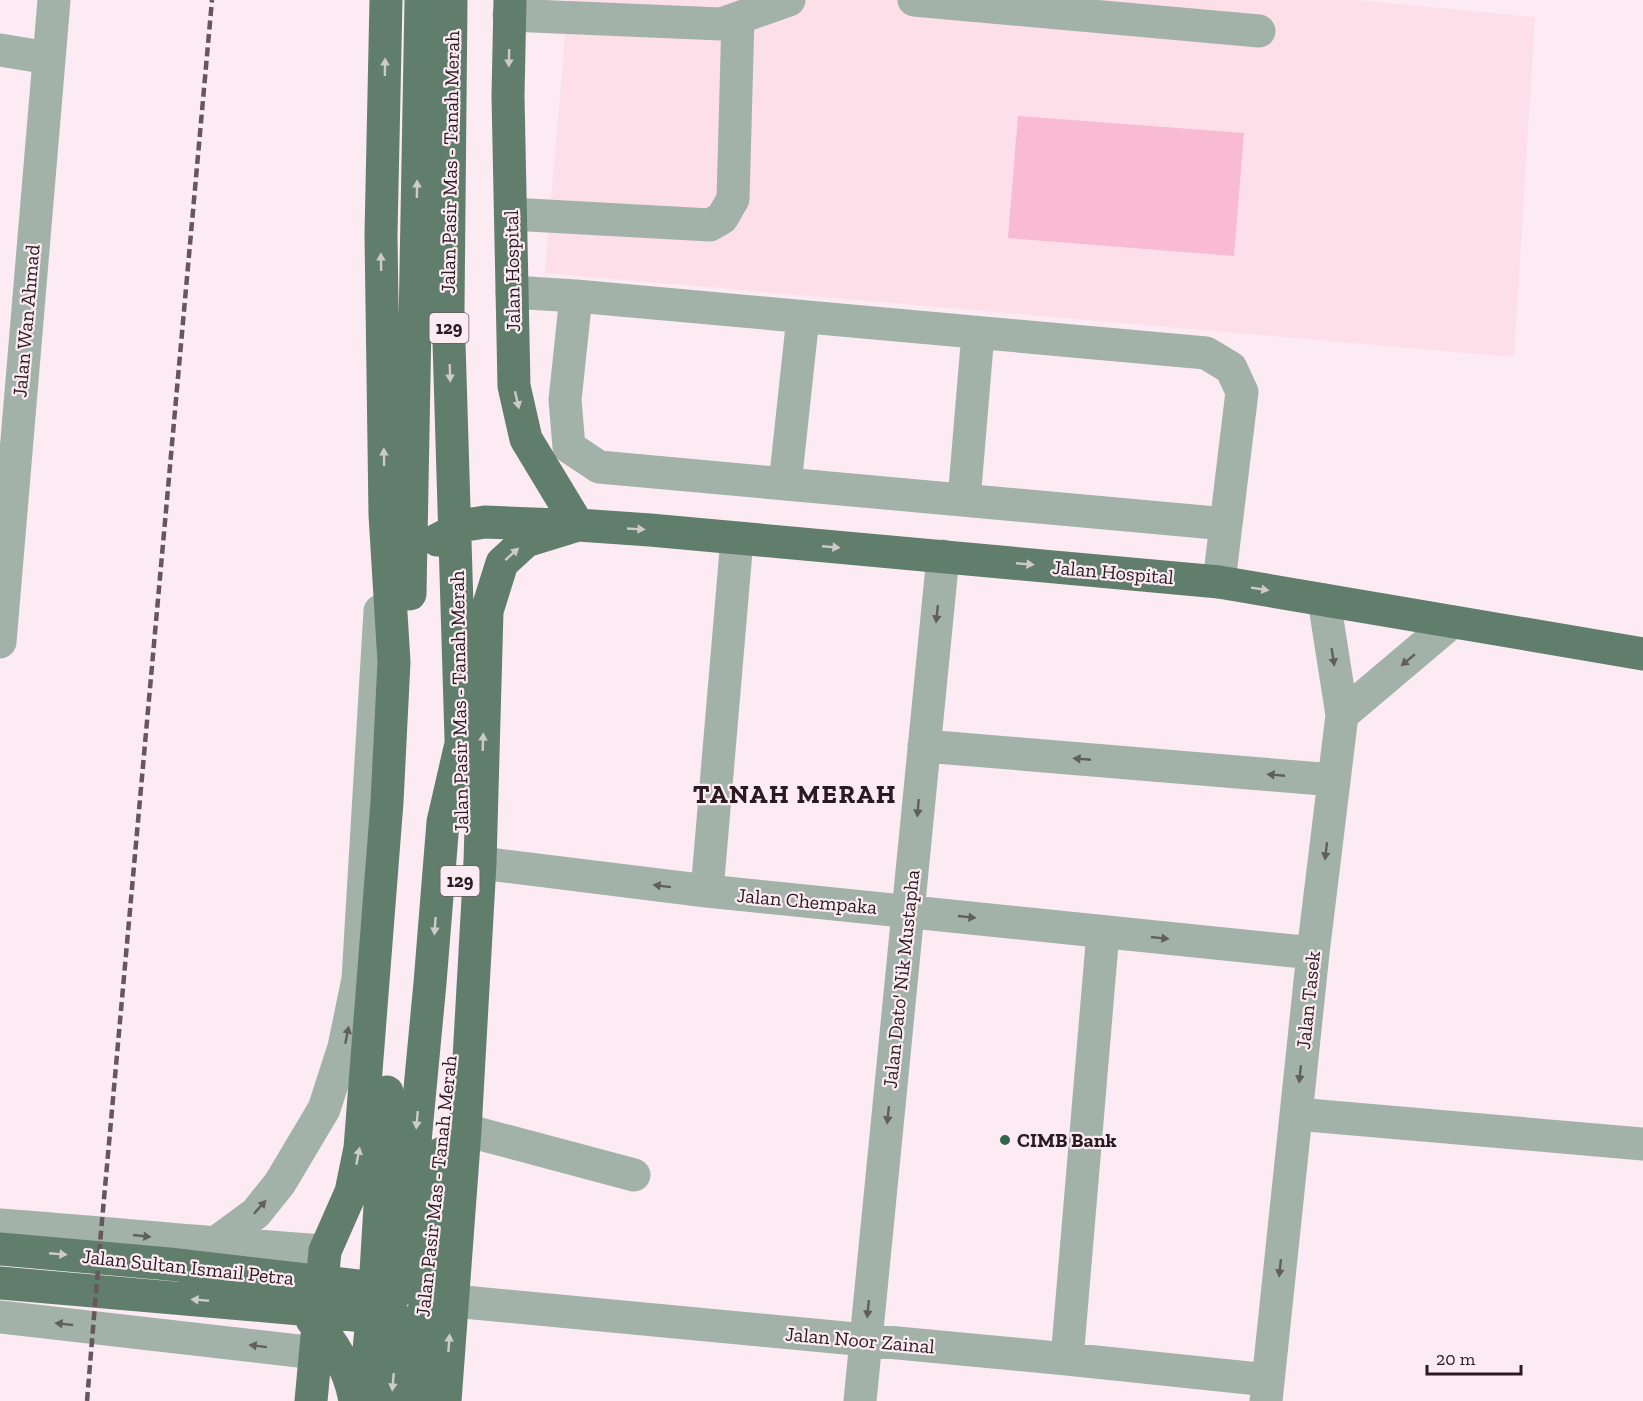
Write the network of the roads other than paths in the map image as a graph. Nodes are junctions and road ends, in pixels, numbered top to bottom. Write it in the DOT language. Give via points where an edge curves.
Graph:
graph roads {
  1 [pos="54,0"];
  2 [pos="386,0"];
  3 [pos="421,0"];
  4 [pos="451,0"];
  5 [pos="789,0"];
  6 [pos="914,0"];
  7 [pos="510,7"];
  8 [pos="738,18"];
  9 [pos="1258,31"];
  10 [pos="0,50"];
  11 [pos="49,58"];
  12 [pos="511,214"];
  13 [pos="512,292"];
  14 [pos="576,296"];
  15 [pos="14,309"];
  16 [pos="803,317"];
  17 [pos="978,333"];
  18 [pos="785,484"];
  19 [pos="964,500"];
  20 [pos="385,516"];
  21 [pos="1226,524"];
  22 [pos="578,525"];
  23 [pos="737,539"];
  24 [pos="943,556"];
  25 [pos="1219,582"];
  26 [pos="1324,600"];
  27 [pos="1452,622"];
  28 [pos="0,642"];
  29 [pos="1642,649"];
  30 [pos="394,662"];
  31 [pos="1342,715"];
  32 [pos="461,744"];
  33 [pos="924,747"];
  34 [pos="1334,780"];
  35 [pos="480,863"];
  36 [pos="707,891"];
  37 [pos="908,910"];
  38 [pos="1103,932"];
  39 [pos="1313,953"];
  40 [pos="1296,1114"];
  41 [pos="465,1130"];
  42 [pos="1643,1144"];
  43 [pos="382,1171"];
  44 [pos="634,1175"];
  45 [pos="0,1225"];
  46 [pos="214,1244"];
  47 [pos="0,1249"];
  48 [pos="325,1251"];
  49 [pos="0,1283"];
  50 [pos="302,1294"];
  51 [pos="453,1301"];
  52 [pos="378,1303"];
  53 [pos="0,1317"];
  54 [pos="865,1341"];
  55 [pos="316,1353"];
  56 [pos="1067,1359"];
  57 [pos="1267,1391"];
  58 [pos="311,1401"];
  59 [pos="355,1401"];
  60 [pos="364,1401"];
  61 [pos="391,1401"];
  62 [pos="414,1401"];
  63 [pos="445,1401"];
  64 [pos="860,1401"];
  1 -- 11 [label="street, Jalan Wan Ahmad"];
  20 -- 2 [label="main road, one-way" via="381,234"];
  43 -- 3 [label="main road, Jalan Pasir Mas - Tanah Merah / 129, one-way" via="405,848"];
  4 -- 32 [label="main road, Jalan Pasir Mas - Tanah Merah / 129, one-way" via="448,309"];
  5 -- 8 [label="street"];
  6 -- 9 [label="street"];
  7 -- 8 [label="street" via="721,24"];
  7 -- 12 [label="main road, Jalan Hospital, one-way"];
  8 -- 12 [label="street" via="733,199 722,218 710,225"];
  10 -- 11 [label="street"];
  11 -- 15 [label="street, Jalan Wan Ahmad"];
  12 -- 13 [label="main road, Jalan Hospital"];
  13 -- 14 [label="street"];
  13 -- 22 [label="main road, Jalan Hospital, one-way" via="514,386 526,439"];
  14 -- 16 [label="street"];
  14 -- 18 [label="street" via="565,400 569,447 599,467"];
  15 -- 28 [label="street, Jalan Wan Ahmad"];
  16 -- 17 [label="street"];
  16 -- 18 [label="street"];
  17 -- 19 [label="street"];
  17 -- 21 [label="street" via="1206,353 1231,368 1242,392"];
  18 -- 19 [label="street"];
  19 -- 21 [label="street"];
  20 -- 30 [label="main road"];
  46 -- 20 [label="street, one-way" via="256,1213 280,1183 324,1108 344,1047 358,979"];
  21 -- 25 [label="street"];
  22 -- 23 [label="main road, Jalan Hospital, one-way"];
  22 -- 30 [label="main road" via="485,522 466,525 437,540 425,554"];
  35 -- 22 [label="main road, Jalan Hospital, one-way" via="487,611 502,563 526,541"];
  23 -- 24 [label="main road, Jalan Hospital, one-way"];
  23 -- 36 [label="street"];
  24 -- 25 [label="main road, Jalan Hospital, one-way"];
  24 -- 33 [label="street, Jalan Dato' Nik Mustapha, one-way"];
  25 -- 26 [label="main road, Jalan Hospital, one-way"];
  26 -- 27 [label="main road, Jalan Hospital"];
  26 -- 31 [label="street, Jalan Tasek, one-way"];
  27 -- 29 [label="main road, Jalan Hospital"];
  27 -- 31 [label="street, one-way"];
  48 -- 30 [label="main road, one-way" via="351,1192 360,1148"];
  31 -- 34 [label="street, Jalan Tasek"];
  32 -- 52 [label="main road, one-way" via="442,822 402,1279 399,1289"];
  32 -- 62 [label="main road, Jalan Pasir Mas - Tanah Merah / 129" via="463,819 447,1106"];
  34 -- 33 [label="street, one-way"];
  33 -- 37 [label="street, Jalan Dato' Nik Mustapha, one-way"];
  34 -- 39 [label="street, Jalan Tasek, one-way"];
  36 -- 35 [label="street, Jalan Chempaka, one-way"];
  35 -- 41 [label="main road, Jalan Hospital"];
  36 -- 37 [label="street, Jalan Chempaka"];
  37 -- 38 [label="street, Jalan Chempaka, one-way"];
  37 -- 54 [label="street, Jalan Dato' Nik Mustapha, one-way"];
  38 -- 39 [label="street, Jalan Chempaka, one-way"];
  38 -- 56 [label="street"];
  39 -- 40 [label="street, Jalan Tasek, one-way"];
  40 -- 42 [label="street"];
  40 -- 57 [label="street, Jalan Tasek, one-way"];
  41 -- 44 [label="street"];
  41 -- 51 [label="main road, Jalan Hospital"];
  43 -- 50 [label="main road" via="342,1244"];
  43 -- 52 [label="main road, Jalan Pasir Mas - Tanah Merah / 129"];
  45 -- 46 [label="street, one-way"];
  46 -- 48 [label="street"];
  47 -- 50 [label="main road, Jalan Sultan Ismail Petra, one-way" via="169,1264"];
  48 -- 55 [label="main road"];
  50 -- 49 [label="main road, Jalan Sultan Ismail Petra, one-way"];
  50 -- 52 [label="main road, Jalan Sultan Ismail Petra"];
  50 -- 59 [label="main road" via="342,1360"];
  51 -- 54 [label="street, Jalan Noor Zainal"];
  63 -- 51 [label="main road, Jalan Hospital, one-way"];
  52 -- 60 [label="main road, Jalan Pasir Mas - Tanah Merah"];
  52 -- 61 [label="main road, one-way" via="396,1322 397,1329"];
  55 -- 53 [label="street, one-way"];
  54 -- 56 [label="street, Jalan Noor Zainal"];
  54 -- 64 [label="street, Jalan Dato' Nik Mustapha"];
  55 -- 58 [label="main road"];
  56 -- 57 [label="street, Jalan Noor Zainal"];
}
